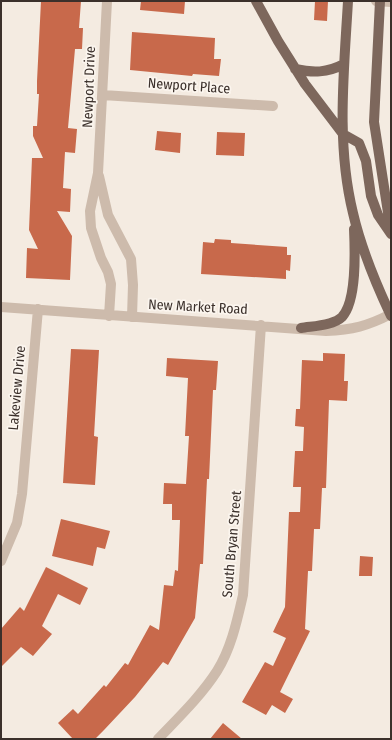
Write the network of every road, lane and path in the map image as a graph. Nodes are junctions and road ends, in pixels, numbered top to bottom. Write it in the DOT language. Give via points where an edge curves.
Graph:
graph roads {
  1 [pos="107,1"];
  2 [pos="256,1"];
  3 [pos="348,1"];
  4 [pos="376,1"];
  5 [pos="380,1"];
  6 [pos="391,2"];
  7 [pos="344,64"];
  8 [pos="295,69"];
  9 [pos="103,95"];
  10 [pos="274,106"];
  11 [pos="343,134"];
  12 [pos="98,173"];
  13 [pos="353,213"];
  14 [pos="391,234"];
  15 [pos="1,307"];
  16 [pos="38,309"];
  17 [pos="391,315"];
  18 [pos="109,316"];
  19 [pos="132,317"];
  20 [pos="261,325"];
  21 [pos="300,328"];
  22 [pos="1,561"];
  23 [pos="158,739"];
  1 -- 9 [label="street, Newport Drive"];
  2 -- 8 [label="main road"];
  3 -- 7 [label="main road"];
  4 -- 5 [label="street"];
  5 -- 6 [label="street"];
  5 -- 14 [label="main road" via="374,122"];
  7 -- 8 [label="main road" via="317,72"];
  7 -- 11 [label="main road"];
  8 -- 11 [label="main road"];
  9 -- 10 [label="street, Newport Place"];
  9 -- 12 [label="street, Newport Drive"];
  11 -- 13 [label="main road"];
  11 -- 14 [label="main road" via="359,144 366,161 378,215"];
  12 -- 18 [label="street, Newport Drive" via="90,211 91,228 111,284"];
  12 -- 19 [label="street, Newport Drive" via="108,215 131,259 134,285"];
  13 -- 17 [label="main road" via="360,239"];
  13 -- 21 [label="main road" via="353,273 348,307 342,318 334,322"];
  15 -- 16 [label="street, New Market Road"];
  16 -- 18 [label="street, New Market Road"];
  16 -- 22 [label="street, Lakeview Drive" via="22,494 17,523"];
  17 -- 21 [label="street, New Market Road" via="351,330"];
  18 -- 19 [label="street, New Market Road"];
  19 -- 20 [label="street, New Market Road"];
  20 -- 21 [label="street, New Market Road"];
  20 -- 23 [label="street, South Bryan Street" via="244,595 234,630 217,671"];
}
